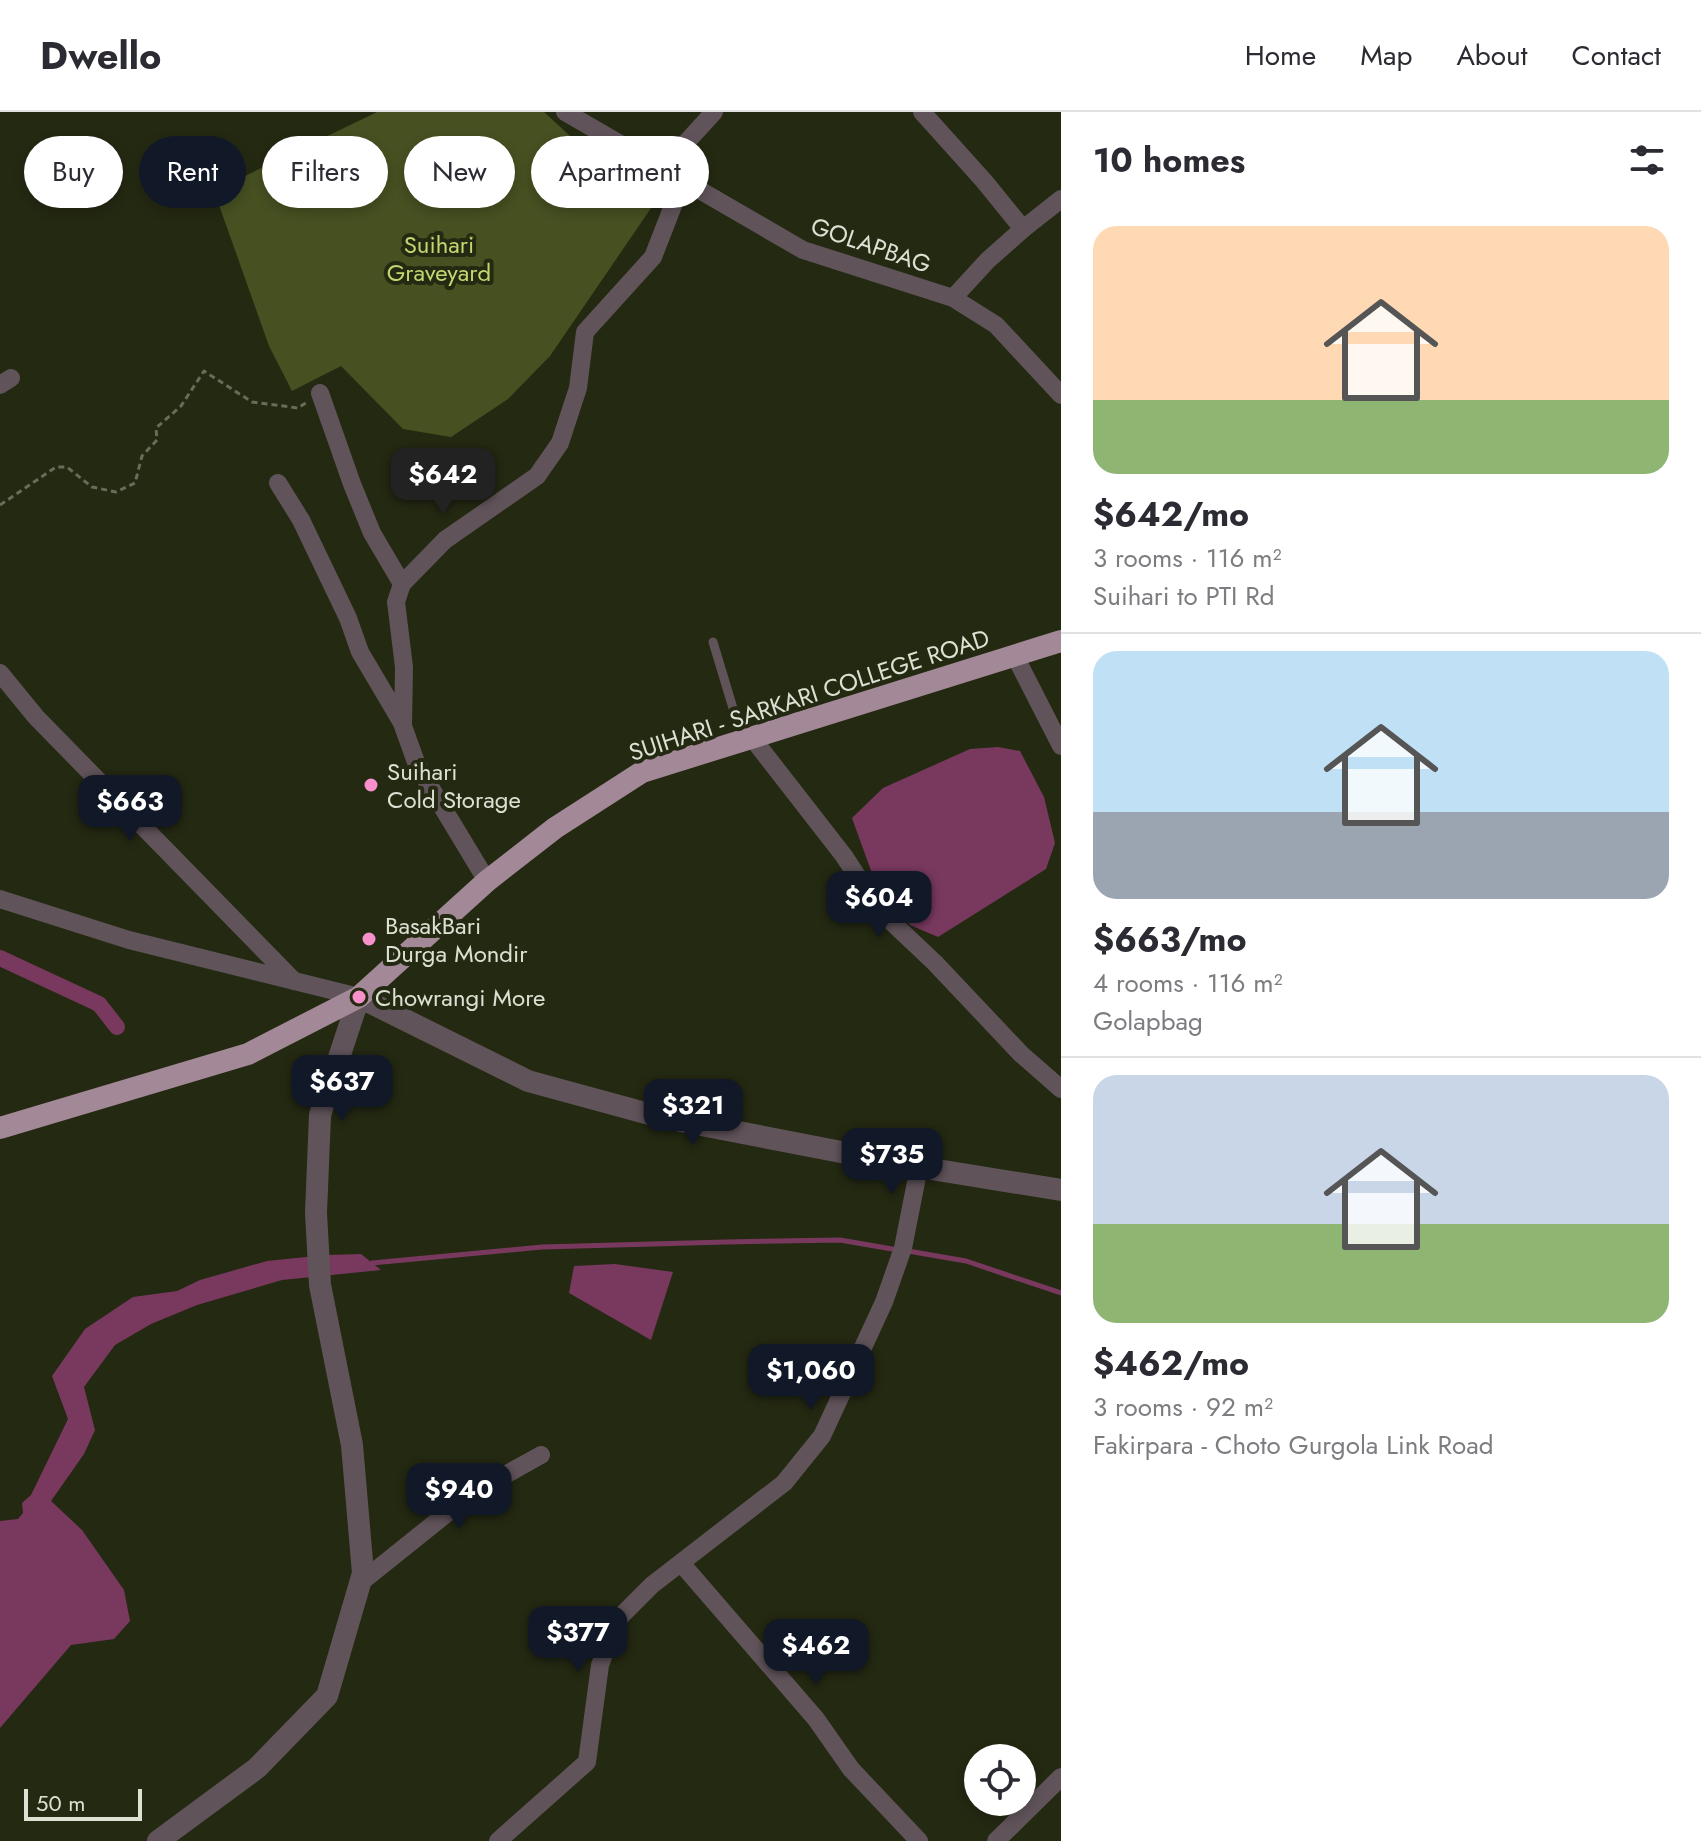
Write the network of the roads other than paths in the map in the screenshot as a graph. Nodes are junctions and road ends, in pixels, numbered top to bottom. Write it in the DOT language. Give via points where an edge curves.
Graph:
graph roads {
  1 [pos="565,112"];
  2 [pos="714,112"];
  3 [pos="922,112"];
  4 [pos="604,136"];
  5 [pos="692,136"];
  6 [pos="709,195"];
  7 [pos="1061,199"];
  8 [pos="672,208"];
  9 [pos="1023,229"];
  10 [pos="953,298"];
  11 [pos="1057,383"];
  12 [pos="320,393"];
  13 [pos="278,483"];
  14 [pos="402,584"];
  15 [pos="1061,641"];
  16 [pos="713,642"];
  17 [pos="1015,656"];
  18 [pos="0,673"];
  19 [pos="403,726"];
  20 [pos="748,740"];
  21 [pos="1061,746"];
  22 [pos="487,881"];
  23 [pos="0,899"];
  24 [pos="294,981"];
  25 [pos="359,997"];
  26 [pos="1061,1089"];
  27 [pos="0,1128"];
  28 [pos="919,1167"];
  29 [pos="1061,1190"];
  30 [pos="541,1455"];
  31 [pos="681,1563"];
  32 [pos="360,1583"];
  33 [pos="1061,1777"];
  34 [pos="158,1841"];
  35 [pos="498,1841"];
  36 [pos="919,1841"];
  37 [pos="996,1841"];
  1 -- 4 [label="street, GOLAPBAG"];
  2 -- 5 [label="street"];
  3 -- 9 [label="street"];
  6 -- 10 [label="street, GOLAPBAG" via="803,250"];
  7 -- 9 [label="street"];
  8 -- 14 [label="street" via="653,257 585,332 578,388 560,443 537,476 445,540"];
  9 -- 10 [label="street"];
  10 -- 11 [label="street, GOLAPBAG" via="996,325"];
  12 -- 14 [label="street" via="372,533"];
  13 -- 19 [label="street" via="301,520 360,652"];
  14 -- 19 [label="street" via="396,602 404,667"];
  15 -- 17 [label="highway, SUIHARI - SARKARI COLLEGE ROAD"];
  16 -- 20 [label="lane"];
  17 -- 20 [label="highway, SUIHARI - SARKARI COLLEGE ROAD"];
  17 -- 21 [label="street"];
  18 -- 24 [label="street" via="36,717"];
  19 -- 22 [label="street" via="417,765"];
  20 -- 22 [label="highway, SUIHARI - SARKARI COLLEGE ROAD" via="642,772 555,828"];
  20 -- 26 [label="street" via="844,856 879,910"];
  22 -- 25 [label="highway, SUIHARI - SARKARI COLLEGE ROAD"];
  23 -- 24 [label="street" via="129,940"];
  24 -- 25 [label="street"];
  25 -- 27 [label="highway, SUIHARI - SARKARI COLLEGE ROAD" via="248,1054"];
  25 -- 28 [label="street" via="528,1081 660,1117"];
  25 -- 32 [label="street" via="320,1115 316,1213 320,1285 352,1445"];
  28 -- 29 [label="street"];
  28 -- 31 [label="street" via="906,1233 879,1316 822,1436 784,1483"];
  30 -- 32 [label="street" via="471,1494"];
  31 -- 35 [label="street" via="616,1621 600,1665 587,1762"];
  31 -- 36 [label="street" via="816,1719 851,1769"];
  32 -- 34 [label="street" via="327,1696 257,1768"];
  33 -- 37 [label="street"];
}
